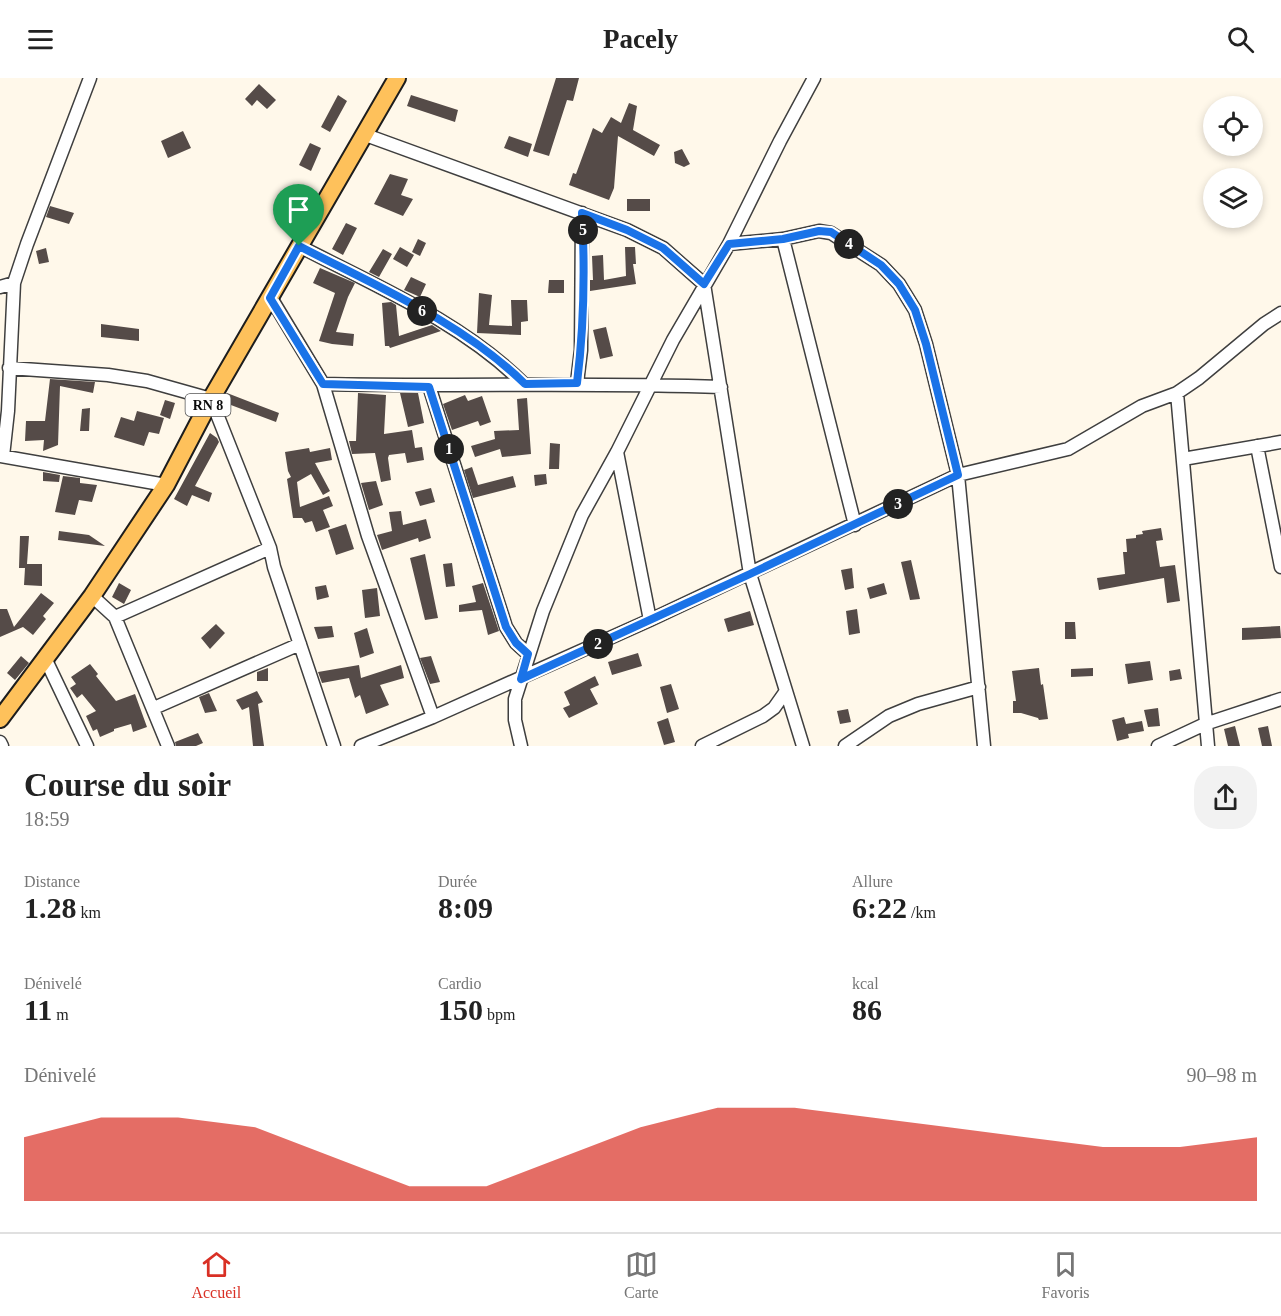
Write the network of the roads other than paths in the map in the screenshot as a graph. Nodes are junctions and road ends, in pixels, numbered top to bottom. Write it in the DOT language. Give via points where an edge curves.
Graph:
graph roads {
  1 [pos="90,78"];
  2 [pos="397,78"];
  3 [pos="814,78"];
  4 [pos="363,134"];
  5 [pos="582,213"];
  6 [pos="783,239"];
  7 [pos="729,244"];
  8 [pos="299,246"];
  9 [pos="14,283"];
  10 [pos="704,284"];
  11 [pos="0,287"];
  12 [pos="270,298"];
  13 [pos="1281,313"];
  14 [pos="9,368"];
  15 [pos="577,383"];
  16 [pos="323,384"];
  17 [pos="525,384"];
  18 [pos="652,385"];
  19 [pos="429,387"];
  20 [pos="721,387"];
  21 [pos="1177,393"];
  22 [pos="211,399"];
  23 [pos="1281,441"];
  24 [pos="1257,446"];
  25 [pos="617,452"];
  26 [pos="1,456"];
  27 [pos="1183,459"];
  28 [pos="958,475"];
  29 [pos="166,485"];
  30 [pos="855,525"];
  31 [pos="270,548"];
  32 [pos="1281,567"];
  33 [pos="750,574"];
  34 [pos="92,596"];
  35 [pos="115,617"];
  36 [pos="650,620"];
  37 [pos="300,644"];
  38 [pos="528,654"];
  39 [pos="45,658"];
  40 [pos="521,679"];
  41 [pos="978,687"];
  42 [pos="786,691"];
  43 [pos="1281,699"];
  44 [pos="154,708"];
  45 [pos="433,717"];
  46 [pos="0,719"];
  47 [pos="1205,724"];
  48 [pos="0,742"];
  49 [pos="2,746"];
  50 [pos="87,746"];
  51 [pos="168,746"];
  52 [pos="334,746"];
  53 [pos="361,746"];
  54 [pos="521,746"];
  55 [pos="702,746"];
  56 [pos="803,746"];
  57 [pos="845,746"];
  58 [pos="984,746"];
  59 [pos="1158,746"];
  60 [pos="1208,746"];
  1 -- 9 [label="street"];
  2 -- 4 [label="main road, RN 8"];
  3 -- 7 [label="street"];
  4 -- 5 [label="street"];
  4 -- 8 [label="main road, RN 8"];
  5 -- 10 [label="street" via="663,248"];
  5 -- 15 [label="street" via="584,258"];
  6 -- 7 [label="street"];
  6 -- 28 [label="street" via="831,232 881,265 899,284 915,310 926,344"];
  6 -- 30 [label="street"];
  7 -- 10 [label="street"];
  8 -- 12 [label="main road, RN 8"];
  8 -- 17 [label="street" via="435,318 488,351"];
  9 -- 11 [label="street"];
  9 -- 14 [label="street"];
  10 -- 18 [label="street"];
  10 -- 20 [label="street"];
  12 -- 16 [label="street"];
  12 -- 22 [label="main road, RN 8"];
  13 -- 21 [label="street"];
  14 -- 22 [label="street" via="108,375 147,381"];
  14 -- 26 [label="street"];
  15 -- 17 [label="street"];
  15 -- 18 [label="street"];
  16 -- 19 [label="street"];
  16 -- 45 [label="street" via="368,536"];
  17 -- 19 [label="street"];
  18 -- 20 [label="street"];
  18 -- 25 [label="street"];
  19 -- 38 [label="street" via="506,627"];
  20 -- 33 [label="street"];
  21 -- 27 [label="street"];
  21 -- 28 [label="street" via="1142,406 1068,449"];
  22 -- 29 [label="main road, RN 8"];
  22 -- 31 [label="street"];
  23 -- 24 [label="street"];
  24 -- 27 [label="street"];
  24 -- 32 [label="street"];
  25 -- 36 [label="street"];
  25 -- 38 [label="street" via="582,515"];
  26 -- 29 [label="street"];
  27 -- 47 [label="street"];
  28 -- 30 [label="street"];
  28 -- 41 [label="street"];
  29 -- 34 [label="main road, RN 8"];
  30 -- 33 [label="street"];
  31 -- 35 [label="street"];
  31 -- 37 [label="street"];
  33 -- 36 [label="street"];
  33 -- 42 [label="street"];
  34 -- 35 [label="street"];
  34 -- 39 [label="main road, RN 8"];
  35 -- 44 [label="street"];
  36 -- 40 [label="street"];
  37 -- 44 [label="street"];
  37 -- 52 [label="street"];
  38 -- 40 [label="street"];
  39 -- 46 [label="main road, RN 8"];
  39 -- 50 [label="street"];
  40 -- 45 [label="street"];
  40 -- 54 [label="street" via="515,699"];
  41 -- 57 [label="street" via="889,716"];
  41 -- 58 [label="street"];
  42 -- 55 [label="street" via="763,716"];
  42 -- 56 [label="street"];
  43 -- 47 [label="street"];
  44 -- 51 [label="street"];
  45 -- 53 [label="street"];
  47 -- 59 [label="street"];
  47 -- 60 [label="street"];
  48 -- 49 [label="street"];
}
